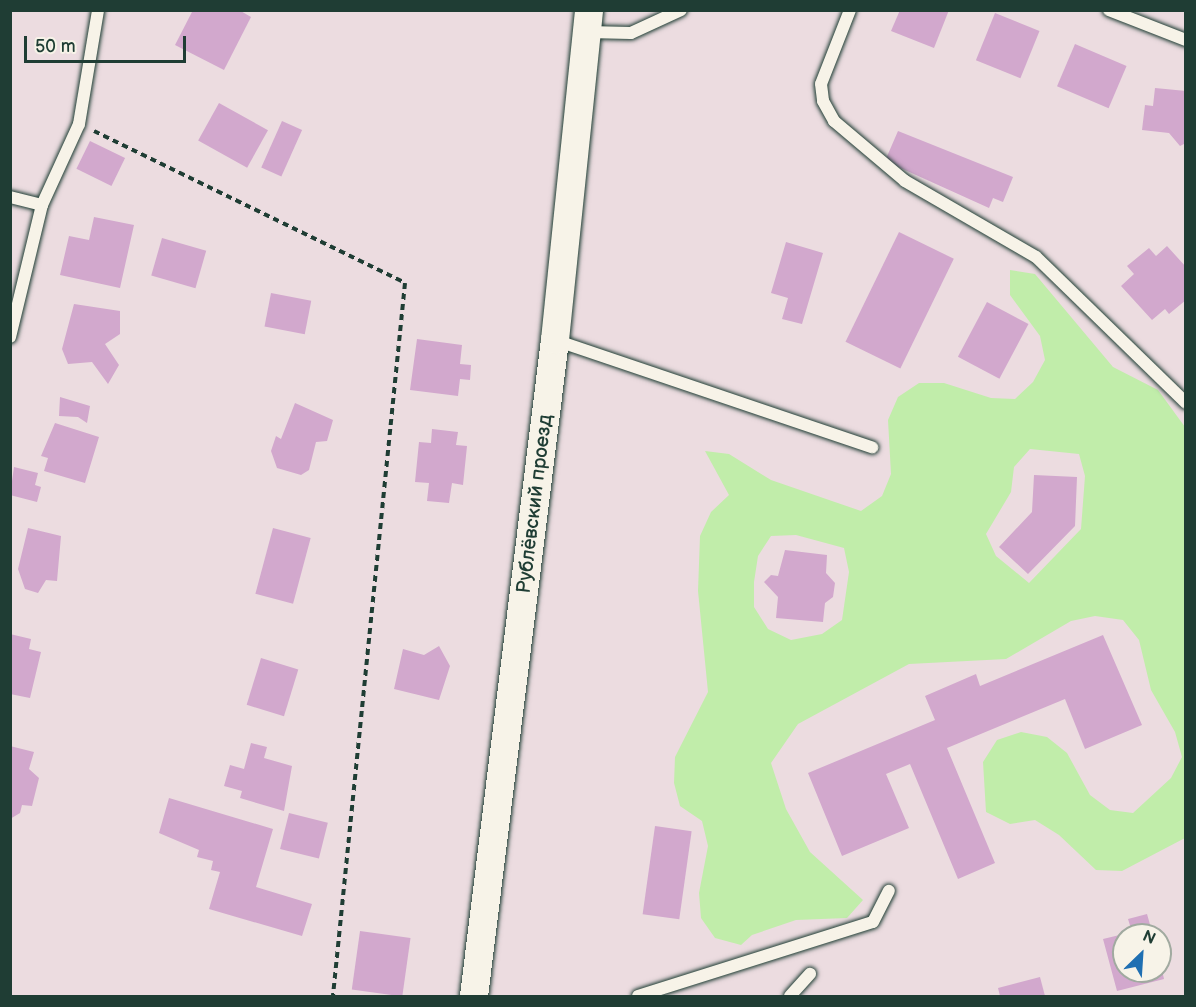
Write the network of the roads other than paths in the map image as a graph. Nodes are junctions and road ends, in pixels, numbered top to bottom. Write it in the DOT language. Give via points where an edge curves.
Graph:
graph roads {
  1 [pos="98,10"];
  2 [pos="681,10"];
  3 [pos="850,10"];
  4 [pos="1108,10"];
  5 [pos="588,21"];
  6 [pos="1185,40"];
  7 [pos="10,197"];
  8 [pos="42,205"];
  9 [pos="10,337"];
  10 [pos="555,339"];
  11 [pos="1185,403"];
  12 [pos="872,447"];
  13 [pos="889,891"];
  14 [pos="810,974"];
  15 [pos="474,996"];
  16 [pos="638,996"];
  17 [pos="790,996"];
  1 -- 8 [label="lane" via="79,124"];
  2 -- 5 [label="lane" via="631,33"];
  3 -- 11 [label="lane" via="821,84 823,101 834,122 905,182 1036,257"];
  4 -- 6 [label="lane"];
  5 -- 10 [label="street, Рублёвский проезд"];
  7 -- 8 [label="lane"];
  8 -- 9 [label="lane"];
  10 -- 12 [label="lane"];
  10 -- 15 [label="street, Рублёвский проезд"];
  13 -- 16 [label="lane" via="873,921"];
  14 -- 17 [label="lane"];
}
